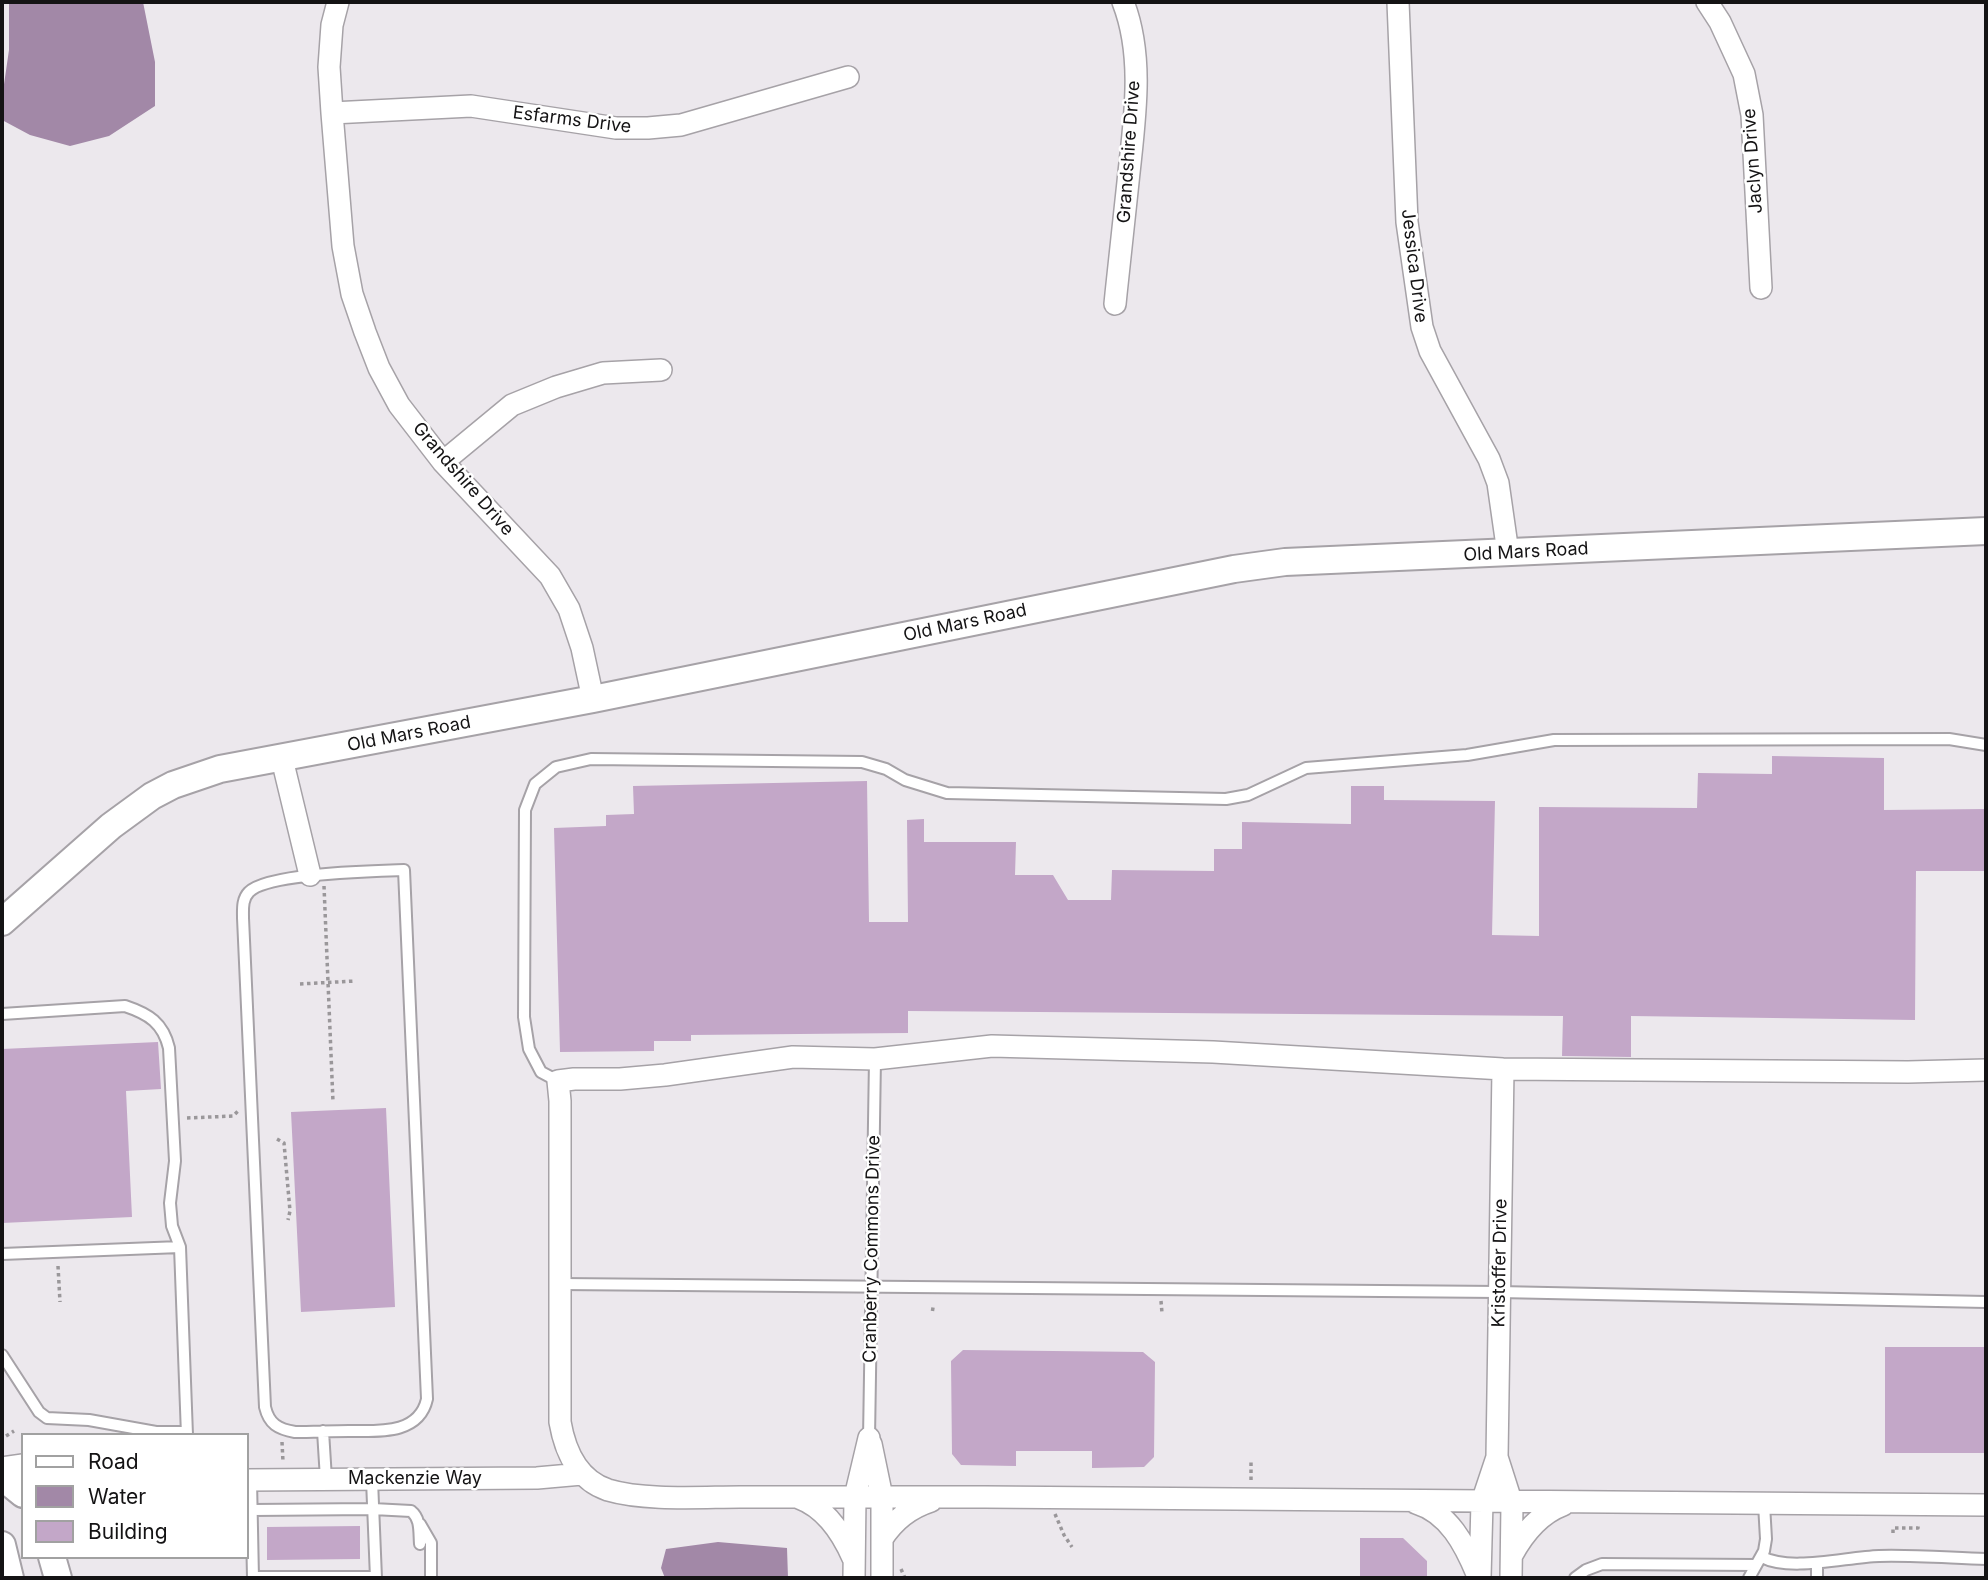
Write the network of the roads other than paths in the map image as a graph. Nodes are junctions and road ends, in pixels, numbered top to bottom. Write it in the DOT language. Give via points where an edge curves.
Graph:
graph roads {
  1 [pos="338,2"];
  2 [pos="1123,2"];
  3 [pos="1398,2"];
  4 [pos="1707,2"];
  5 [pos="848,77"];
  6 [pos="332,113"];
  7 [pos="1761,288"];
  8 [pos="1115,304"];
  9 [pos="660,369"];
  10 [pos="443,463"];
  11 [pos="1986,531"];
  12 [pos="1508,553"];
  13 [pos="593,699"];
  14 [pos="1986,745"];
  15 [pos="282,759"];
  16 [pos="317,880"];
  17 [pos="2,922"];
  18 [pos="2,1014"];
  19 [pos="875,1059"];
  20 [pos="1503,1069"];
  21 [pos="1986,1070"];
  22 [pos="558,1081"];
  23 [pos="180,1247"];
  24 [pos="2,1254"];
  25 [pos="560,1284"];
  26 [pos="872,1286"];
  27 [pos="1499,1292"];
  28 [pos="1986,1302"];
  29 [pos="2,1355"];
  30 [pos="323,1431"];
  31 [pos="172,1433"];
  32 [pos="187,1433"];
  33 [pos="869,1438"];
  34 [pos="1497,1457"];
  35 [pos="21,1465"];
  36 [pos="2,1468"];
  37 [pos="582,1474"];
  38 [pos="2,1477"];
  39 [pos="326,1479"];
  40 [pos="249,1480"];
  41 [pos="372,1480"];
  42 [pos="21,1492"];
  43 [pos="793,1497"];
  44 [pos="855,1497"];
  45 [pos="882,1497"];
  46 [pos="942,1497"];
  47 [pos="1410,1502"];
  48 [pos="1482,1502"];
  49 [pos="1512,1504"];
  50 [pos="1570,1504"];
  51 [pos="1764,1504"];
  52 [pos="1986,1505"];
  53 [pos="373,1509"];
  54 [pos="252,1510"];
  55 [pos="418,1521"];
  56 [pos="882,1539"];
  57 [pos="420,1544"];
  58 [pos="2,1545"];
  59 [pos="1511,1557"];
  60 [pos="53,1559"];
  61 [pos="1986,1559"];
  62 [pos="1759,1561"];
  63 [pos="1817,1563"];
  64 [pos="855,1571"];
  65 [pos="253,1577"];
  66 [pos="10,1578"];
  67 [pos="58,1578"];
  68 [pos="376,1578"];
  69 [pos="431,1578"];
  70 [pos="882,1578"];
  71 [pos="1479,1578"];
  72 [pos="1511,1578"];
  73 [pos="1575,1578"];
  74 [pos="1749,1578"];
  75 [pos="1817,1578"];
  1 -- 6 [label="street, Grandshire Drive" via="329,67"];
  2 -- 8 [label="street, Grandshire Drive" via="1135,47 1135,97"];
  3 -- 12 [label="street, Jessica Drive" via="1407,222 1422,327 1430,351 1489,459 1498,483"];
  4 -- 7 [label="street, Jaclyn Drive" via="1744,74 1752,115"];
  5 -- 6 [label="street, Esfarms Drive" via="681,125 648,128 616,128 471,106"];
  6 -- 10 [label="street, Grandshire Drive" via="343,246 352,294 379,368 399,405"];
  9 -- 10 [label="street" via="603,373 512,405"];
  10 -- 13 [label="street, Grandshire Drive" via="550,576 569,609"];
  11 -- 12 [label="street, Old Mars Road"];
  12 -- 13 [label="street, Old Mars Road" via="1285,562 1234,569"];
  13 -- 15 [label="street, Old Mars Road"];
  14 -- 22 [label="lane" via="1949,739 1554,740 1467,755 1306,768 1248,795 1226,799 947,793 862,762 591,759 556,767 535,784 525,810 524,1017 529,1049 541,1072"];
  15 -- 16 [label="street"];
  15 -- 17 [label="street, Old Mars Road" via="220,769 152,796"];
  16 -- 30 [label="lane" via="269,883 251,889 243,918 265,1407 270,1421 282,1430"];
  16 -- 30 [label="lane" via="404,870 427,1376 425,1408 401,1428"];
  18 -- 23 [label="lane" via="125,1006 152,1018 160,1027 169,1048 175,1161 170,1203"];
  19 -- 20 [label="street" via="1032,1046"];
  19 -- 22 [label="street" via="793,1057 665,1075"];
  19 -- 26 [label="lane, Cranberry Commons Drive"];
  20 -- 21 [label="street"];
  20 -- 27 [label="street, Kristoffer Drive"];
  22 -- 25 [label="street"];
  23 -- 24 [label="lane"];
  23 -- 32 [label="lane"];
  25 -- 26 [label="lane"];
  25 -- 37 [label="street" via="559,1422 573,1464"];
  26 -- 27 [label="lane"];
  26 -- 33 [label="lane, Cranberry Commons Drive"];
  27 -- 28 [label="lane"];
  27 -- 34 [label="street, Kristoffer Drive"];
  29 -- 31 [label="lane" via="47,1418"];
  30 -- 39 [label="lane"];
  33 -- 44 [label="street, Cranberry Commons Drive"];
  33 -- 45 [label="street, Cranberry Commons Drive"];
  34 -- 48 [label="street, Kristoffer Drive"];
  34 -- 49 [label="street, Kristoffer Drive"];
  35 -- 36 [label="street"];
  37 -- 41 [label="street, Mackenzie Way" via="537,1479"];
  37 -- 43 [label="street" via="604,1489 663,1497"];
  38 -- 42 [label="street"];
  39 -- 40 [label="street, Mackenzie Way"];
  39 -- 41 [label="street, Mackenzie Way"];
  40 -- 54 [label="lane"];
  41 -- 53 [label="lane"];
  43 -- 44 [label="street"];
  43 -- 64 [label="street" via="831,1520"];
  44 -- 45 [label="street"];
  44 -- 64 [label="street, Cranberry Commons Drive"];
  45 -- 46 [label="street"];
  45 -- 56 [label="street, Cranberry Commons Drive"];
  46 -- 47 [label="street"];
  46 -- 56 [label="street" via="905,1513"];
  47 -- 48 [label="street"];
  47 -- 71 [label="street" via="1426,1506 1450,1525"];
  48 -- 49 [label="street"];
  48 -- 71 [label="street, Kristoffer Drive"];
  49 -- 50 [label="street"];
  49 -- 59 [label="street, Kristoffer Drive"];
  50 -- 51 [label="street"];
  50 -- 59 [label="street" via="1537,1521"];
  51 -- 52 [label="street"];
  51 -- 62 [label="lane" via="1765,1551"];
  53 -- 54 [label="lane"];
  53 -- 55 [label="lane" via="411,1511"];
  53 -- 68 [label="lane"];
  54 -- 65 [label="lane"];
  55 -- 57 [label="lane"];
  55 -- 69 [label="lane" via="431,1543"];
  56 -- 70 [label="street, Cranberry Commons Drive"];
  58 -- 66 [label="street"];
  59 -- 72 [label="street, Kristoffer Drive"];
  60 -- 67 [label="street"];
  61 -- 63 [label="lane" via="1879,1556"];
  62 -- 63 [label="lane"];
  62 -- 73 [label="lane" via="1602,1564"];
  62 -- 74 [label="lane"];
  63 -- 75 [label="lane"];
  65 -- 68 [label="lane"];
}
